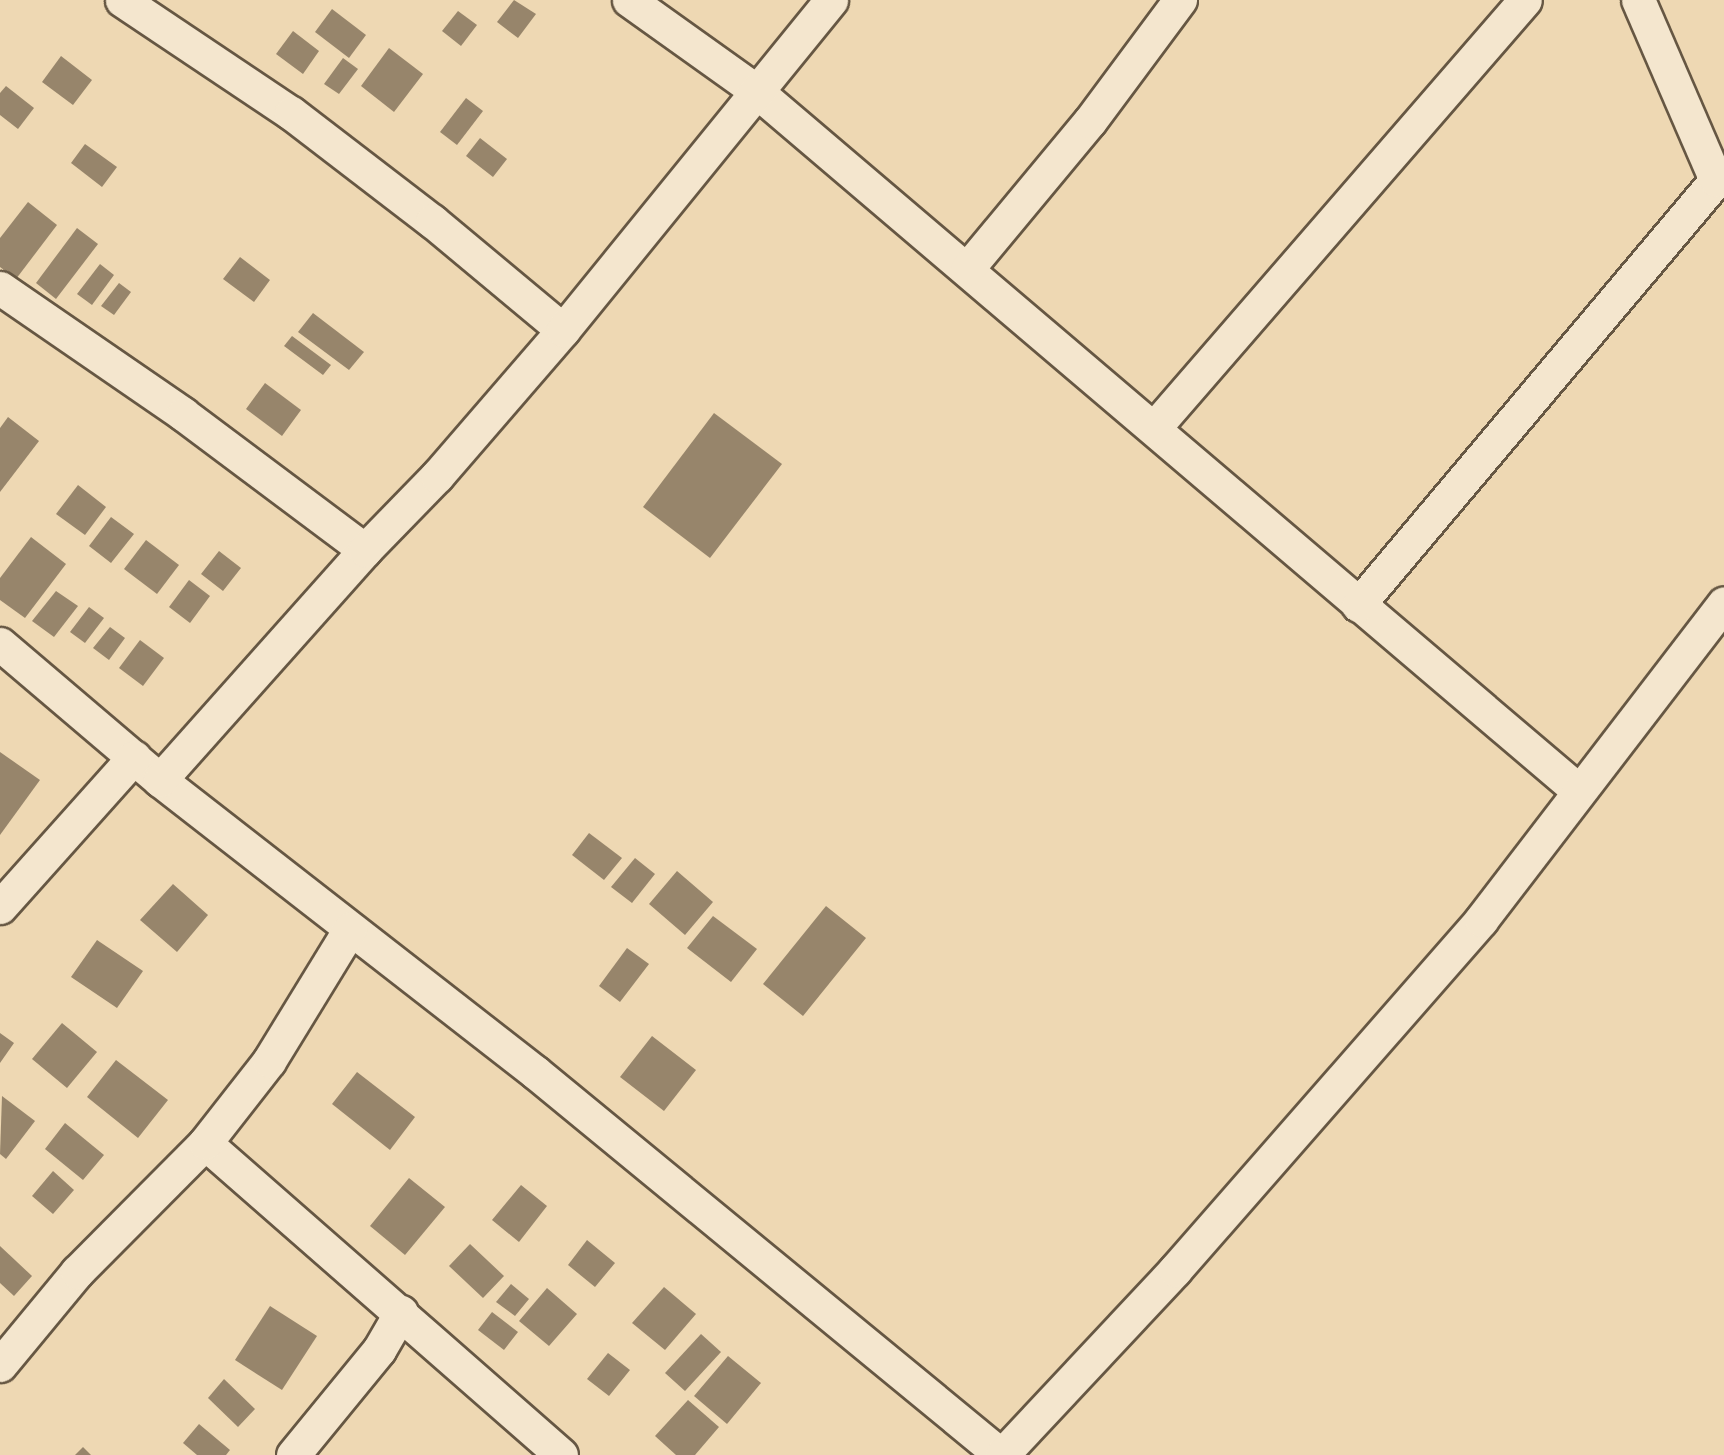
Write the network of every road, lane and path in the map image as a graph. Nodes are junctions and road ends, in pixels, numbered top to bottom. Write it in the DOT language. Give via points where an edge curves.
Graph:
graph roads {
  1 [pos="122,0"];
  2 [pos="629,0"];
  3 [pos="831,0"];
  4 [pos="1180,0"];
  5 [pos="1525,0"];
  6 [pos="1638,0"];
  7 [pos="755,90"];
  8 [pos="1720,173"];
  9 [pos="967,269"];
  10 [pos="0,288"];
  11 [pos="563,330"];
  12 [pos="1155,428"];
  13 [pos="365,550"];
  14 [pos="1724,603"];
  15 [pos="1358,605"];
  16 [pos="0,644"];
  17 [pos="134,757"];
  18 [pos="160,780"];
  19 [pos="1579,791"];
  20 [pos="0,907"];
  21 [pos="350,929"];
  22 [pos="205,1143"];
  23 [pos="401,1312"];
  24 [pos="0,1365"];
  25 [pos="293,1455"];
  26 [pos="561,1455"];
  27 [pos="1002,1455"];
  1 -- 11 [label="street" via="291,113 432,221"];
  2 -- 7 [label="street"];
  3 -- 7 [label="street"];
  4 -- 9 [label="street" via="1090,121"];
  5 -- 12 [label="street"];
  6 -- 8 [label="street"];
  7 -- 9 [label="street"];
  7 -- 11 [label="street"];
  8 -- 15 [label="street"];
  9 -- 12 [label="street"];
  10 -- 13 [label="street" via="183,414"];
  11 -- 13 [label="street" via="437,476"];
  12 -- 15 [label="street"];
  13 -- 18 [label="street"];
  14 -- 19 [label="street"];
  15 -- 19 [label="street"];
  16 -- 17 [label="street"];
  17 -- 18 [label="street"];
  17 -- 20 [label="street"];
  18 -- 21 [label="street"];
  19 -- 27 [label="street" via="1465,938 1175,1269"];
  21 -- 22 [label="street" via="269,1061"];
  21 -- 27 [label="street" via="535,1072"];
  22 -- 23 [label="street"];
  22 -- 24 [label="street" via="77,1272"];
  23 -- 25 [label="street" via="379,1350"];
  23 -- 26 [label="street"];
}
